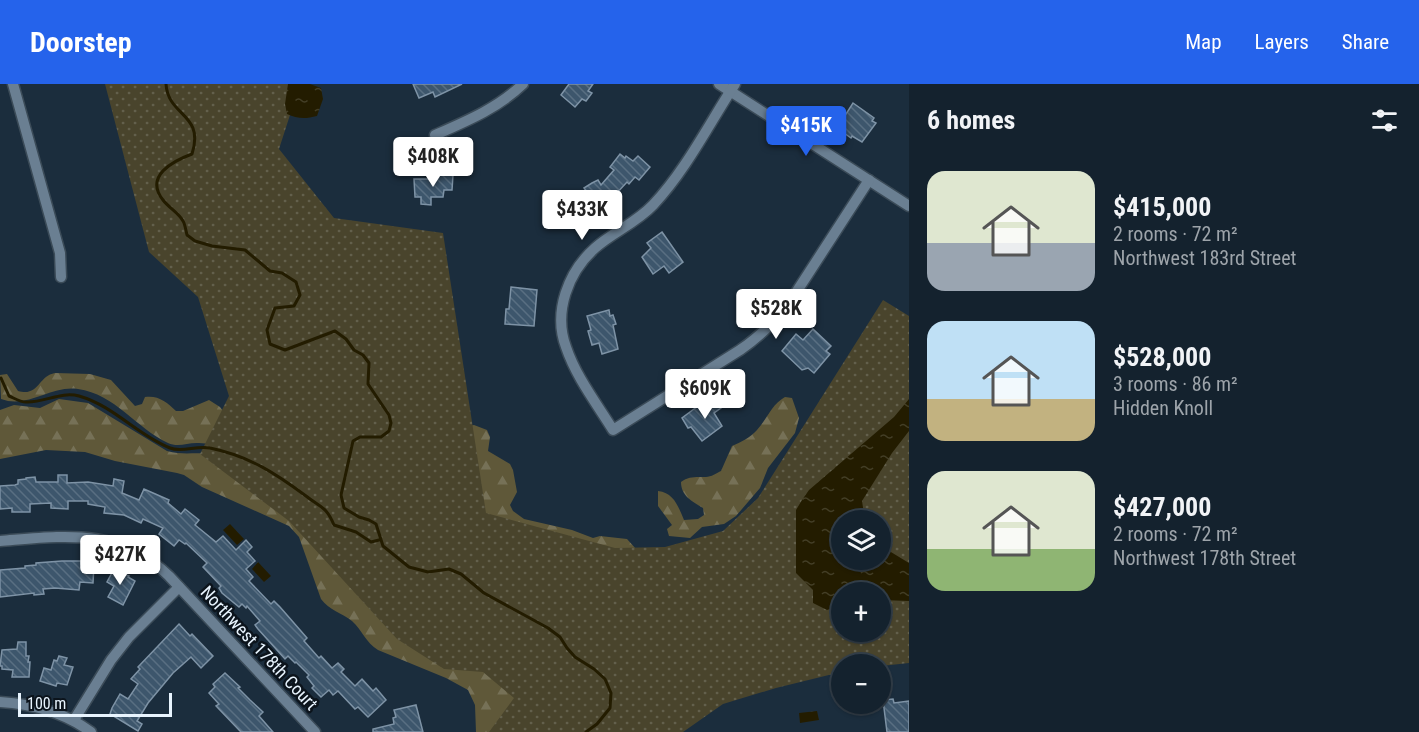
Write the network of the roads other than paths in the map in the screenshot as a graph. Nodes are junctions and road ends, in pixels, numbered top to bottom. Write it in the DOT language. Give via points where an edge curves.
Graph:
graph roads {
  1 [pos="13,84"];
  2 [pos="523,84"];
  3 [pos="719,84"];
  4 [pos="732,88"];
  5 [pos="435,135"];
  6 [pos="869,180"];
  7 [pos="909,206"];
  8 [pos="61,278"];
  9 [pos="0,541"];
  10 [pos="179,587"];
  11 [pos="0,702"];
  12 [pos="74,720"];
  13 [pos="91,732"];
  14 [pos="315,732"];
  1 -- 8 [label="street" via="60,253"];
  2 -- 5 [label="street" via="498,105"];
  3 -- 4 [label="street"];
  4 -- 6 [label="street"];
  4 -- 6 [label="street" via="669,187 643,214 586,256 567,287 561,326 565,346 613,430 740,350 771,325"];
  6 -- 7 [label="street"];
  9 -- 10 [label="street, Northwest 178th Court" via="64,536 111,542 152,561"];
  10 -- 12 [label="street" via="129,637"];
  10 -- 14 [label="street, Northwest 178th Court"];
  11 -- 12 [label="street" via="37,707"];
  12 -- 13 [label="street"];
}
